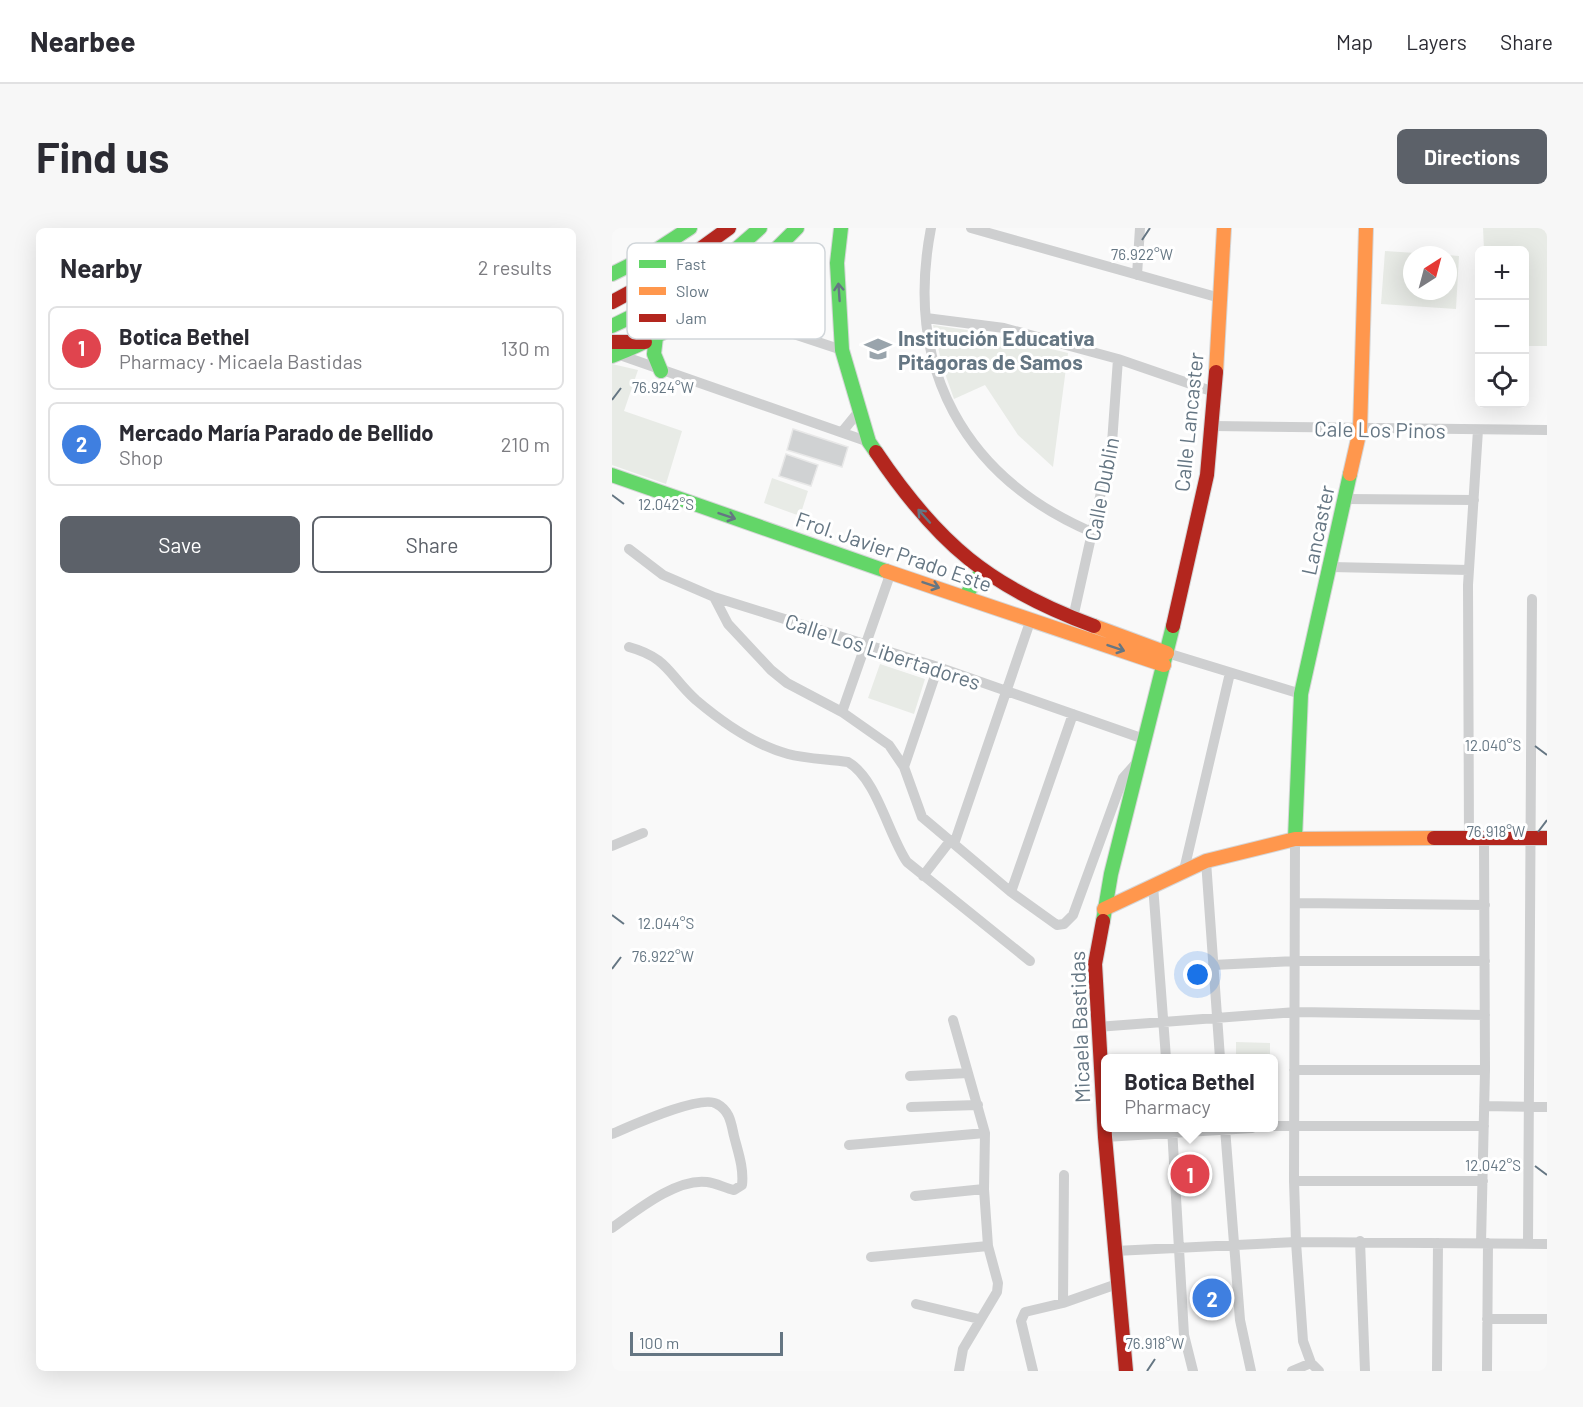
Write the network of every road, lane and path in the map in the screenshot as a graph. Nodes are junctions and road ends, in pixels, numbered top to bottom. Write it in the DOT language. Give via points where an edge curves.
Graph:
graph roads {
  1 [pos="690,228"];
  2 [pos="729,228"];
  3 [pos="760,228"];
  4 [pos="797,228"];
  5 [pos="841,228"];
  6 [pos="931,228"];
  7 [pos="971,228"];
  8 [pos="1140,228"];
  9 [pos="1224,228"];
  10 [pos="1366,228"];
  11 [pos="667,243"];
  12 [pos="708,243"];
  13 [pos="742,243"];
  14 [pos="782,243"];
  15 [pos="627,266"];
  16 [pos="612,274"];
  17 [pos="1137,275"];
  18 [pos="627,294"];
  19 [pos="1220,298"];
  20 [pos="612,302"];
  21 [pos="926,318"];
  22 [pos="627,319"];
  23 [pos="612,326"];
  24 [pos="651,339"];
  25 [pos="809,339"];
  26 [pos="614,350"];
  27 [pos="842,350"];
  28 [pos="1118,359"];
  29 [pos="661,371"];
  30 [pos="1214,392"];
  31 [pos="860,410"];
  32 [pos="1212,426"];
  33 [pos="1360,430"];
  34 [pos="1478,430"];
  35 [pos="1547,430"];
  36 [pos="842,432"];
  37 [pos="869,442"];
  38 [pos="612,475"];
  39 [pos="1346,500"];
  40 [pos="1474,500"];
  41 [pos="1094,533"];
  42 [pos="629,549"];
  43 [pos="1331,567"];
  44 [pos="1469,570"];
  45 [pos="982,571"];
  46 [pos="891,572"];
  47 [pos="714,597"];
  48 [pos="965,597"];
  49 [pos="1532,599"];
  50 [pos="1073,618"];
  51 [pos="1031,619"];
  52 [pos="868,645"];
  53 [pos="629,647"];
  54 [pos="1166,659"];
  55 [pos="938,667"];
  56 [pos="1230,673"];
  57 [pos="1008,691"];
  58 [pos="1301,694"];
  59 [pos="842,712"];
  60 [pos="1073,714"];
  61 [pos="1144,739"];
  62 [pos="1139,760"];
  63 [pos="904,767"];
  64 [pos="643,833"];
  65 [pos="1547,838"];
  66 [pos="1295,839"];
  67 [pos="1529,839"];
  68 [pos="1469,840"];
  69 [pos="1484,840"];
  70 [pos="952,842"];
  71 [pos="612,846"];
  72 [pos="1206,861"];
  73 [pos="1184,870"];
  74 [pos="923,876"];
  75 [pos="1153,885"];
  76 [pos="1011,892"];
  77 [pos="1296,903"];
  78 [pos="1485,905"];
  79 [pos="1104,909"];
  80 [pos="1030,961"];
  81 [pos="1295,961"];
  82 [pos="1485,961"];
  83 [pos="1213,965"];
  84 [pos="1296,1012"];
  85 [pos="1485,1015"];
  86 [pos="1217,1019"];
  87 [pos="953,1020"];
  88 [pos="1163,1023"];
  89 [pos="1097,1027"];
  90 [pos="1166,1054"];
  91 [pos="1220,1054"];
  92 [pos="1294,1070"];
  93 [pos="1485,1070"];
  94 [pos="968,1073"];
  95 [pos="910,1076"];
  96 [pos="1101,1082"];
  97 [pos="978,1105"];
  98 [pos="1484,1106"];
  99 [pos="911,1107"];
  100 [pos="1529,1107"];
  101 [pos="1547,1107"];
  102 [pos="1294,1125"];
  103 [pos="1278,1126"];
  104 [pos="1484,1126"];
  105 [pos="1105,1132"];
  106 [pos="1162,1132"];
  107 [pos="1173,1132"];
  108 [pos="1226,1132"];
  109 [pos="985,1133"];
  110 [pos="612,1134"];
  111 [pos="1105,1137"];
  112 [pos="849,1145"];
  113 [pos="1064,1175"];
  114 [pos="1294,1181"];
  115 [pos="1482,1181"];
  116 [pos="984,1189"];
  117 [pos="915,1196"];
  118 [pos="612,1228"];
  119 [pos="1360,1240"];
  120 [pos="1296,1242"];
  121 [pos="1438,1243"];
  122 [pos="1485,1243"];
  123 [pos="1528,1244"];
  124 [pos="1547,1244"];
  125 [pos="1234,1245"];
  126 [pos="988,1246"];
  127 [pos="1180,1248"];
  128 [pos="1115,1251"];
  129 [pos="871,1257"];
  130 [pos="1117,1284"];
  131 [pos="1063,1303"];
  132 [pos="916,1304"];
  133 [pos="979,1319"];
  134 [pos="1487,1319"];
  135 [pos="1547,1319"];
  136 [pos="1311,1362"];
  137 [pos="959,1371"];
  138 [pos="1033,1371"];
  139 [pos="1126,1371"];
  140 [pos="1194,1371"];
  141 [pos="1251,1371"];
  142 [pos="1292,1371"];
  143 [pos="1319,1371"];
  144 [pos="1365,1371"];
  145 [pos="1437,1371"];
  146 [pos="1487,1371"];
  1 -- 11 [label="street"];
  2 -- 12 [label="street"];
  3 -- 13 [label="street"];
  4 -- 14 [label="street"];
  27 -- 5 [label="street, one-way" via="837,263"];
  6 -- 21 [label="street" via="924,285"];
  7 -- 17 [label="street"];
  8 -- 17 [label="street"];
  9 -- 19 [label="street, Calle Lancaster"];
  10 -- 33 [label="street, Lancaster"];
  15 -- 16 [label="street"];
  17 -- 19 [label="street"];
  18 -- 20 [label="street"];
  19 -- 30 [label="street, Calle Lancaster"];
  21 -- 28 [label="street" via="1004,328"];
  21 -- 41 [label="street" via="939,380 949,406 988,462 1035,503"];
  22 -- 23 [label="street"];
  24 -- 26 [label="street"];
  24 -- 29 [label="street"];
  25 -- 27 [label="street"];
  26 -- 29 [label="street"];
  27 -- 31 [label="street"];
  28 -- 30 [label="street"];
  28 -- 41 [label="street, Calle Dublin" via="1112,443"];
  29 -- 36 [label="street"];
  30 -- 32 [label="street, Calle Lancaster"];
  31 -- 36 [label="street"];
  31 -- 37 [label="street"];
  32 -- 33 [label="street, Cale Los Pinos"];
  32 -- 54 [label="street, Calle Lancaster" via="1207,475"];
  33 -- 34 [label="street, Cale Los Pinos"];
  33 -- 39 [label="street, Lancaster"];
  34 -- 35 [label="street, Cale Los Pinos"];
  34 -- 40 [label="street"];
  36 -- 37 [label="street"];
  45 -- 37 [label="street, one-way" via="949,544 908,498"];
  38 -- 46 [label="street, Frol. Javier Prado Este, one-way"];
  39 -- 40 [label="street"];
  39 -- 43 [label="street, Lancaster"];
  40 -- 44 [label="street"];
  41 -- 50 [label="street, Calle Dublin"];
  42 -- 47 [label="street, Calle Los Libertadores" via="663,575"];
  43 -- 44 [label="street"];
  43 -- 58 [label="street, Lancaster"];
  44 -- 68 [label="street"];
  45 -- 48 [label="street"];
  45 -- 50 [label="street"];
  46 -- 48 [label="street, Frol. Javier Prado Este, one-way"];
  46 -- 52 [label="street"];
  47 -- 52 [label="street, Calle Los Libertadores"];
  47 -- 59 [label="street" via="728,624 771,670 787,683"];
  48 -- 51 [label="street, Frol. Javier Prado Este"];
  49 -- 67 [label="street"];
  50 -- 54 [label="street"];
  51 -- 54 [label="street, Frol. Javier Prado Este, one-way"];
  51 -- 57 [label="street"];
  52 -- 55 [label="street, Calle Los Libertadores"];
  52 -- 59 [label="street"];
  53 -- 74 [label="street" via="646,652 667,666 694,698 754,740 788,754 855,766 880,806 894,843"];
  54 -- 56 [label="street"];
  54 -- 61 [label="street, Micaela Bastidas"];
  55 -- 57 [label="street, Calle Los Libertadores"];
  55 -- 63 [label="street"];
  56 -- 58 [label="street"];
  56 -- 73 [label="street"];
  57 -- 60 [label="street, Calle Los Libertadores"];
  57 -- 70 [label="street"];
  58 -- 66 [label="street, Lancaster"];
  59 -- 63 [label="street" via="889,745"];
  60 -- 61 [label="street, Calle Los Libertadores"];
  60 -- 76 [label="street"];
  61 -- 62 [label="street, Micaela Bastidas"];
  62 -- 76 [label="street" via="1123,778 1069,920 1057,925"];
  62 -- 79 [label="street, Micaela Bastidas"];
  63 -- 70 [label="street" via="922,817"];
  64 -- 71 [label="street"];
  65 -- 67 [label="street"];
  66 -- 68 [label="street"];
  66 -- 72 [label="street"];
  66 -- 77 [label="street"];
  67 -- 69 [label="street"];
  67 -- 100 [label="street"];
  68 -- 69 [label="street"];
  69 -- 78 [label="street"];
  70 -- 74 [label="street"];
  70 -- 76 [label="street"];
  72 -- 73 [label="street"];
  72 -- 83 [label="street"];
  73 -- 75 [label="street"];
  74 -- 80 [label="street"];
  75 -- 79 [label="street"];
  75 -- 88 [label="street"];
  77 -- 78 [label="street"];
  77 -- 81 [label="street"];
  78 -- 82 [label="street"];
  79 -- 89 [label="street, Micaela Bastidas" via="1095,964"];
  81 -- 82 [label="street"];
  81 -- 83 [label="street"];
  81 -- 84 [label="street"];
  82 -- 85 [label="street"];
  83 -- 86 [label="street"];
  84 -- 85 [label="street"];
  84 -- 86 [label="street"];
  84 -- 92 [label="street"];
  85 -- 93 [label="street"];
  86 -- 88 [label="street"];
  86 -- 91 [label="street"];
  87 -- 94 [label="street"];
  88 -- 89 [label="street"];
  88 -- 90 [label="street"];
  89 -- 96 [label="street, Micaela Bastidas"];
  92 -- 93 [label="street"];
  92 -- 102 [label="street"];
  93 -- 98 [label="street"];
  94 -- 95 [label="street"];
  94 -- 97 [label="street"];
  97 -- 99 [label="street"];
  97 -- 109 [label="street"];
  98 -- 100 [label="street"];
  98 -- 104 [label="street"];
  100 -- 101 [label="street"];
  100 -- 123 [label="street"];
  102 -- 103 [label="street"];
  102 -- 104 [label="street"];
  102 -- 114 [label="street"];
  104 -- 115 [label="street"];
  105 -- 111 [label="street, Micaela Bastidas"];
  106 -- 111 [label="street"];
  107 -- 127 [label="street"];
  108 -- 125 [label="street"];
  109 -- 112 [label="street"];
  109 -- 116 [label="street"];
  110 -- 118 [label="street" via="706,1101 717,1103 729,1115 744,1173 742,1185 734,1190 697,1182 656,1197"];
  111 -- 128 [label="street, Micaela Bastidas"];
  113 -- 131 [label="street"];
  114 -- 115 [label="street"];
  114 -- 120 [label="street"];
  115 -- 122 [label="street"];
  116 -- 117 [label="street"];
  116 -- 126 [label="street"];
  119 -- 120 [label="street"];
  119 -- 121 [label="street"];
  119 -- 144 [label="street"];
  120 -- 125 [label="street"];
  120 -- 136 [label="street" via="1303,1341"];
  121 -- 122 [label="street"];
  121 -- 145 [label="street"];
  122 -- 123 [label="street"];
  122 -- 134 [label="street"];
  123 -- 124 [label="street"];
  125 -- 127 [label="street"];
  125 -- 141 [label="street" via="1242,1338"];
  126 -- 129 [label="street"];
  126 -- 133 [label="street" via="997,1293"];
  127 -- 128 [label="street"];
  127 -- 140 [label="street" via="1184,1335"];
  128 -- 130 [label="street, Micaela Bastidas"];
  130 -- 131 [label="street"];
  130 -- 139 [label="street, Micaela Bastidas"];
  131 -- 138 [label="street" via="1022,1316"];
  132 -- 133 [label="street"];
  133 -- 137 [label="street" via="963,1349"];
  134 -- 135 [label="street"];
  134 -- 146 [label="street"];
  136 -- 142 [label="street"];
  136 -- 143 [label="street"];
}
